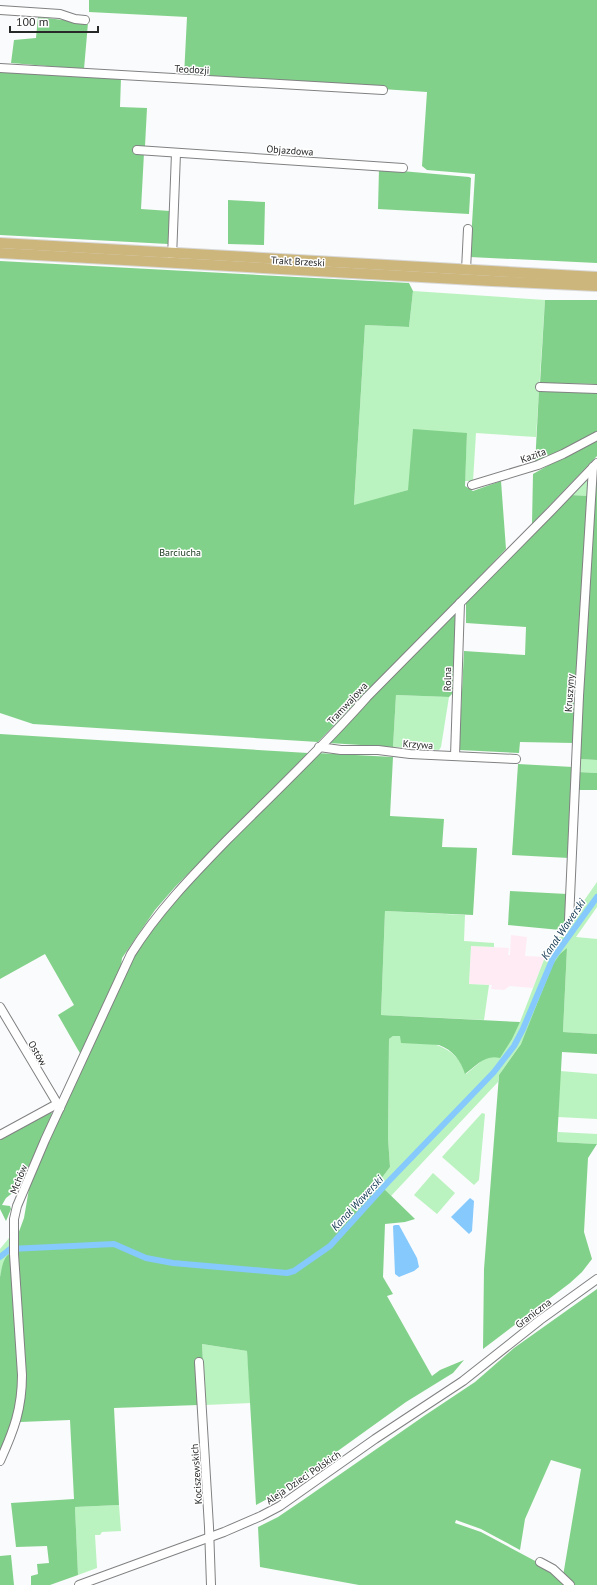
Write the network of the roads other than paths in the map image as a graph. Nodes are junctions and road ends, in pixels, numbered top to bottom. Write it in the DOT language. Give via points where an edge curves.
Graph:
graph roads {
  1 [pos="0,10"];
  2 [pos="85,20"];
  3 [pos="0,68"];
  4 [pos="383,90"];
  5 [pos="137,150"];
  6 [pos="176,152"];
  7 [pos="403,168"];
  8 [pos="468,229"];
  9 [pos="0,243"];
  10 [pos="0,253"];
  11 [pos="172,258"];
  12 [pos="466,270"];
  13 [pos="597,277"];
  14 [pos="597,286"];
  15 [pos="540,387"];
  16 [pos="597,389"];
  17 [pos="597,436"];
  18 [pos="595,465"];
  19 [pos="472,485"];
  20 [pos="460,603"];
  21 [pos="319,747"];
  22 [pos="456,756"];
  23 [pos="516,759"];
  24 [pos="569,920"];
  25 [pos="124,967"];
  26 [pos="0,1007"];
  27 [pos="58,1106"];
  28 [pos="0,1135"];
  29 [pos="597,1271"];
  30 [pos="597,1279"];
  31 [pos="583,1288"];
  32 [pos="496,1355"];
  33 [pos="199,1362"];
  34 [pos="0,1461"];
  35 [pos="209,1537"];
  36 [pos="540,1562"];
  37 [pos="79,1585"];
  38 [pos="211,1585"];
  39 [pos="570,1585"];
  1 -- 2 [label="street" via="60,14"];
  3 -- 4 [label="street, Teodozji"];
  5 -- 6 [label="street, Objazdowa"];
  6 -- 7 [label="street, Objazdowa"];
  6 -- 11 [label="street"];
  8 -- 12 [label="street"];
  9 -- 11 [label="main road, Trakt Brzeski"];
  10 -- 11 [label="main road, Trakt Brzeski"];
  11 -- 12 [label="main road, Trakt Brzeski"];
  11 -- 14 [label="main road, Trakt Brzeski"];
  12 -- 13 [label="main road, Trakt Brzeski"];
  15 -- 16 [label="street"];
  17 -- 19 [label="street, Kazita" via="538,465"];
  18 -- 20 [label="street, Tramwajowa"];
  18 -- 24 [label="street, Kruszyny" via="579,696"];
  20 -- 21 [label="street, Tramwajowa"];
  20 -- 22 [label="street, Rolna"];
  21 -- 22 [label="street, Krzywa"];
  21 -- 25 [label="street, Tramwajowa" via="204,863 164,908 141,937"];
  22 -- 23 [label="street, Krzywa"];
  25 -- 27 [label="street, Mchów"];
  26 -- 27 [label="street, Ostów"];
  27 -- 28 [label="street"];
  27 -- 34 [label="street, Mchów" via="14,1219 22,1391 16,1424"];
  29 -- 31 [label="street, Graniczna"];
  30 -- 31 [label="street, Graniczna"];
  31 -- 32 [label="street, Graniczna"];
  32 -- 35 [label="street, Aleja Dzieci Polskich" via="463,1381 286,1502 261,1516"];
  33 -- 35 [label="street, Kociszewskich"];
  35 -- 37 [label="street, Aleja Dzieci Polskich"];
  35 -- 38 [label="street, Kociszewskich"];
  36 -- 39 [label="street" via="553,1569"];
}
